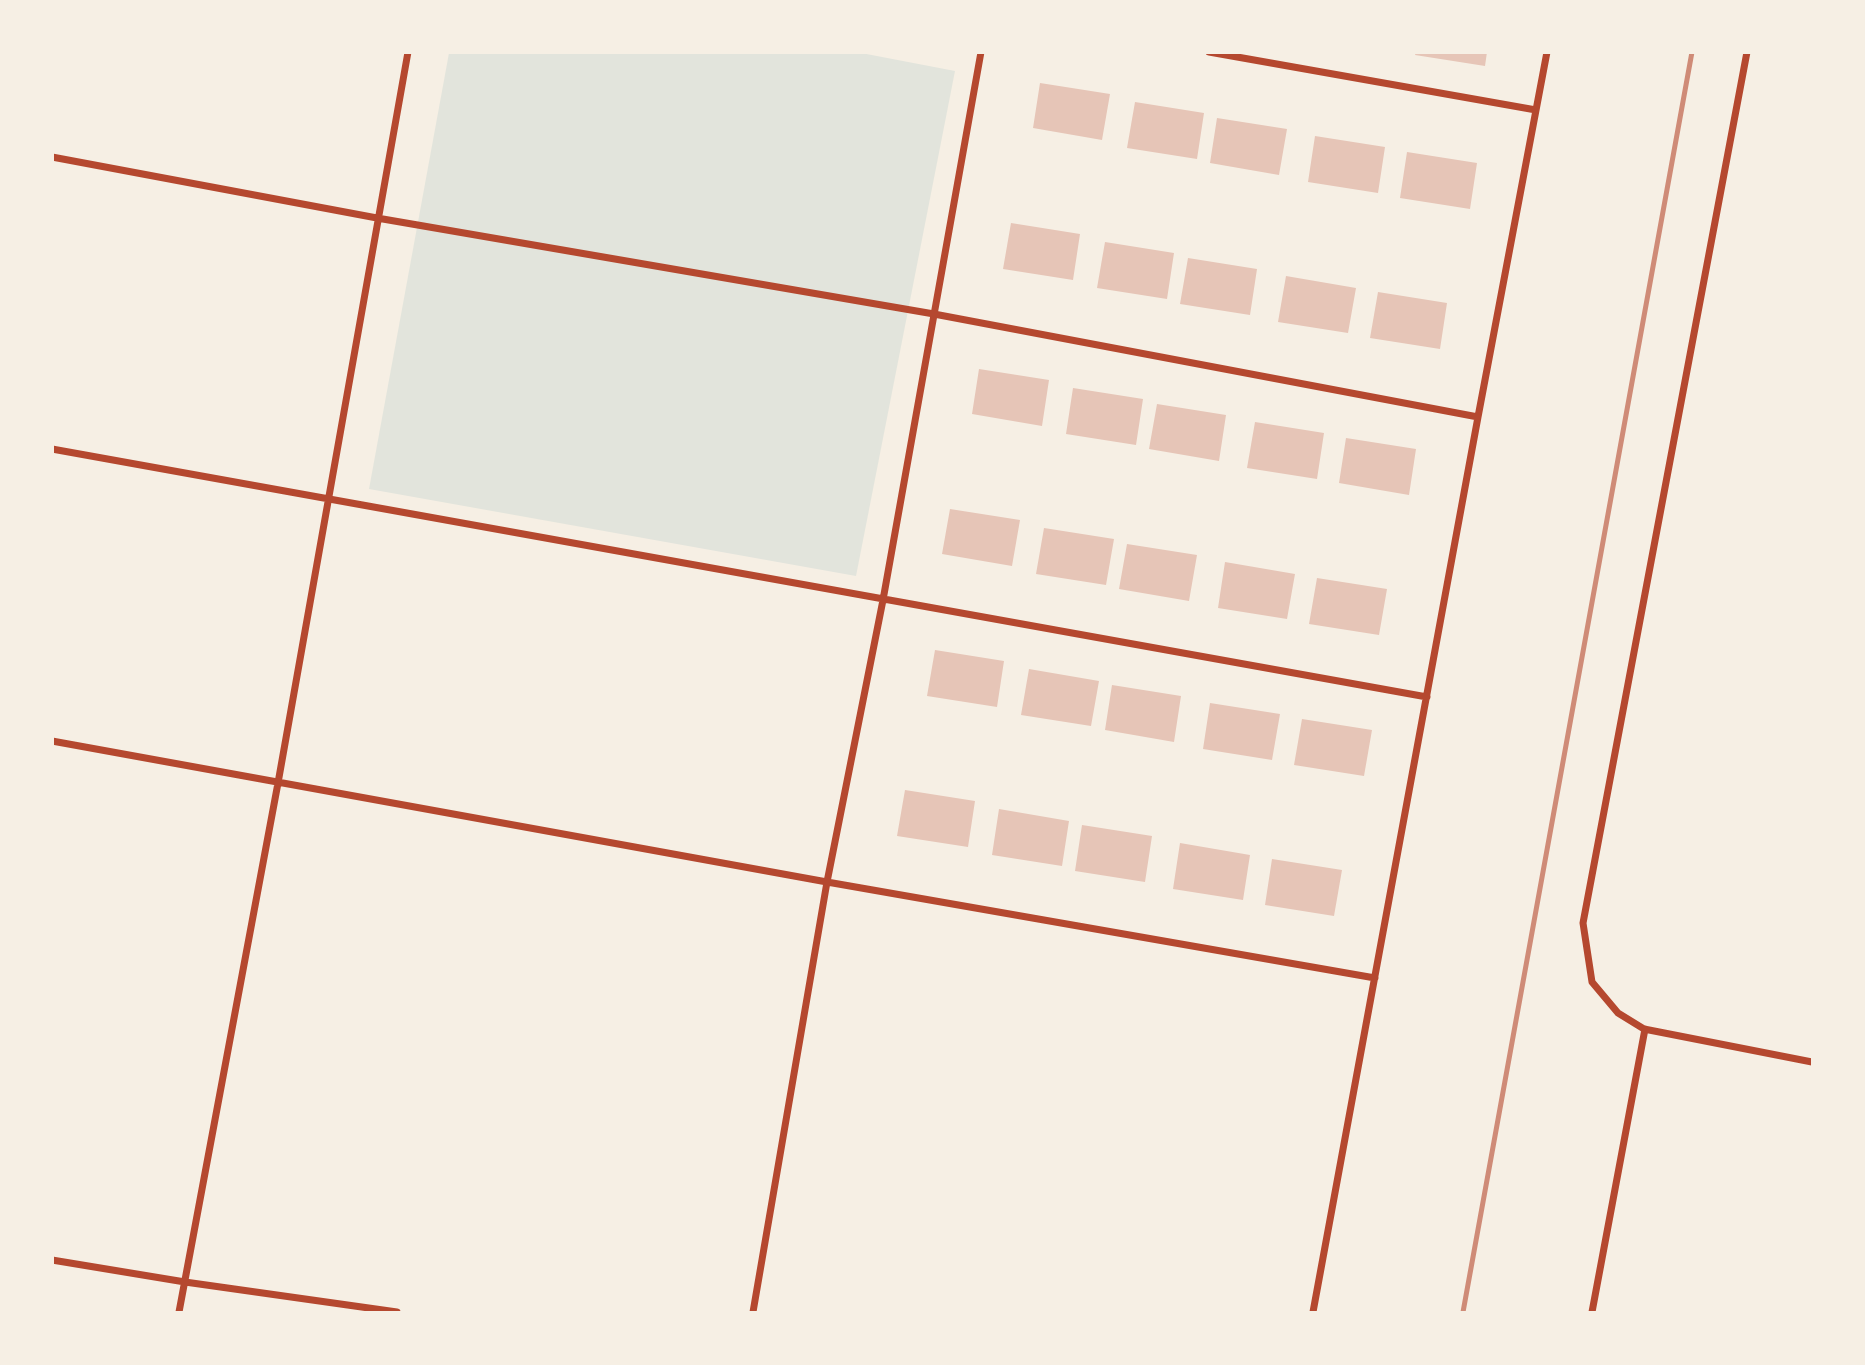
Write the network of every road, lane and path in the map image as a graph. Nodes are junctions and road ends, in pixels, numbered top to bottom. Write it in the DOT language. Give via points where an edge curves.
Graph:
graph roads {
  1 [pos="408,52"];
  2 [pos="981,52"];
  3 [pos="1209,52"];
  4 [pos="1547,52"];
  5 [pos="1747,52"];
  6 [pos="1536,110"];
  7 [pos="52,157"];
  8 [pos="377,218"];
  9 [pos="934,314"];
  10 [pos="1478,417"];
  11 [pos="52,449"];
  12 [pos="329,499"];
  13 [pos="883,600"];
  14 [pos="1427,697"];
  15 [pos="52,741"];
  16 [pos="278,783"];
  17 [pos="827,882"];
  18 [pos="1375,978"];
  19 [pos="1645,1030"];
  20 [pos="1812,1062"];
  21 [pos="52,1261"];
  22 [pos="185,1282"];
  23 [pos="179,1312"];
  24 [pos="397,1312"];
  25 [pos="753,1312"];
  26 [pos="1313,1312"];
  27 [pos="1592,1312"];
  1 -- 8 [label="street"];
  2 -- 9 [label="street"];
  3 -- 6 [label="street"];
  4 -- 6 [label="street"];
  5 -- 19 [label="street" via="1583,923 1592,982 1618,1013"];
  6 -- 10 [label="street"];
  7 -- 8 [label="street"];
  8 -- 9 [label="street"];
  8 -- 12 [label="street"];
  9 -- 10 [label="street"];
  9 -- 13 [label="street"];
  10 -- 14 [label="street"];
  11 -- 12 [label="street"];
  12 -- 13 [label="street"];
  12 -- 16 [label="street"];
  13 -- 14 [label="street"];
  13 -- 17 [label="street"];
  14 -- 18 [label="street"];
  15 -- 16 [label="street"];
  16 -- 17 [label="street"];
  16 -- 22 [label="street"];
  17 -- 18 [label="street"];
  17 -- 25 [label="street"];
  18 -- 26 [label="street"];
  19 -- 20 [label="street"];
  19 -- 27 [label="street"];
  21 -- 22 [label="street"];
  22 -- 23 [label="street"];
  22 -- 24 [label="street"];
}
